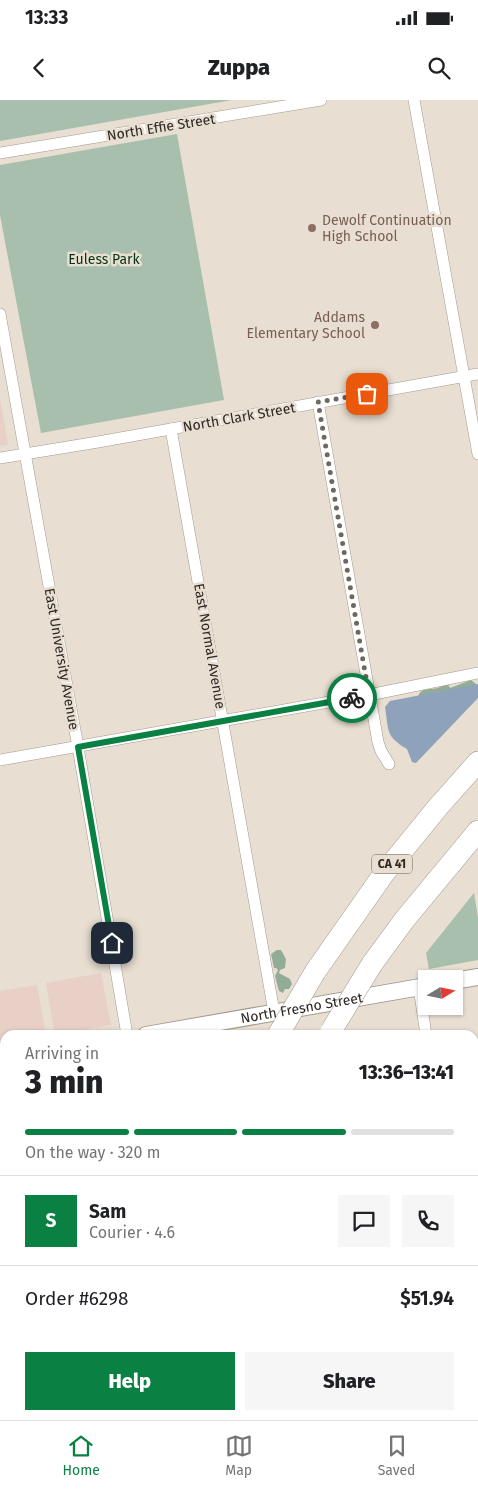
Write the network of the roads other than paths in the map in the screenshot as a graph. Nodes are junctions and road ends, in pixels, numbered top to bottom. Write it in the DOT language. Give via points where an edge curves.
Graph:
graph roads {
  1 [pos="321,100"];
  2 [pos="414,100"];
  3 [pos="0,153"];
  4 [pos="0,314"];
  5 [pos="478,374"];
  6 [pos="465,376"];
  7 [pos="318,402"];
  8 [pos="171,429"];
  9 [pos="25,453"];
  10 [pos="478,454"];
  11 [pos="0,458"];
  12 [pos="478,674"];
  13 [pos="369,695"];
  14 [pos="223,721"];
  15 [pos="78,747"];
  16 [pos="0,760"];
  17 [pos="478,762"];
  18 [pos="389,764"];
  19 [pos="478,831"];
  20 [pos="478,976"];
  21 [pos="463,979"];
  22 [pos="418,988"];
  23 [pos="274,1012"];
  24 [pos="424,1015"];
  25 [pos="126,1030"];
  26 [pos="174,1030"];
  27 [pos="281,1030"];
  28 [pos="332,1030"];
  29 [pos="426,1030"];
  1 -- 3 [label="street, North Effie Street"];
  2 -- 6 [label="street"];
  4 -- 9 [label="street, East University Avenue"];
  5 -- 6 [label="street, North Clark Street"];
  6 -- 7 [label="street, North Clark Street"];
  6 -- 10 [label="street"];
  7 -- 8 [label="street, North Clark Street"];
  7 -- 13 [label="street"];
  8 -- 9 [label="street, North Clark Street"];
  8 -- 14 [label="street, East Normal Avenue"];
  9 -- 11 [label="street, North Clark Street"];
  9 -- 15 [label="street, East University Avenue"];
  12 -- 13 [label="street"];
  13 -- 14 [label="street"];
  13 -- 18 [label="street" via="378,742"];
  14 -- 15 [label="street"];
  14 -- 23 [label="street, East Normal Avenue"];
  15 -- 16 [label="street"];
  15 -- 25 [label="street, East University Avenue"];
  17 -- 27 [label="highway, CA 41, bridge" via="385,872 315,972"];
  19 -- 28 [label="highway, bridge" via="405,919 372,964"];
  20 -- 21 [label="main road"];
  22 -- 23 [label="main road, North Fresno Street"];
  23 -- 26 [label="main road, North Fresno Street"];
  24 -- 29 [label="street"];
}
